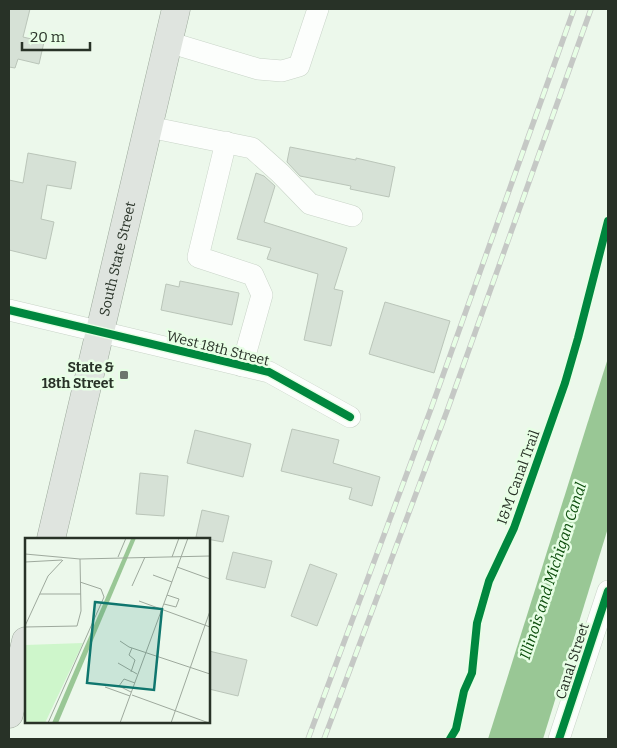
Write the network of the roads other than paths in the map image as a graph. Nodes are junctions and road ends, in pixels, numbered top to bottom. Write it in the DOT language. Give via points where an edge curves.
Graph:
graph roads {
  1 [pos="176,9"];
  2 [pos="318,9"];
  3 [pos="168,42"];
  4 [pos="149,127"];
  5 [pos="226,142"];
  6 [pos="352,216"];
  7 [pos="9,310"];
  8 [pos="100,333"];
  9 [pos="242,366"];
  10 [pos="350,417"];
  11 [pos="51,538"];
  12 [pos="608,591"];
  13 [pos="25,645"];
  14 [pos="9,714"];
  15 [pos="559,739"];
  1 -- 3 [label="main road, South State Street"];
  2 -- 3 [label="street" via="299,66 282,71 258,69"];
  3 -- 4 [label="main road, South State Street"];
  4 -- 5 [label="street"];
  4 -- 8 [label="main road, South State Street"];
  5 -- 6 [label="street" via="252,148 310,204"];
  5 -- 9 [label="street" via="198,257 253,275 262,295"];
  7 -- 8 [label="street, West 18th Street"];
  8 -- 9 [label="street, West 18th Street"];
  8 -- 11 [label="main road, South State Street"];
  9 -- 10 [label="street, West 18th Street" via="269,372"];
  12 -- 15 [label="street, Canal Street"];
  13 -- 14 [label="main road"];
}
